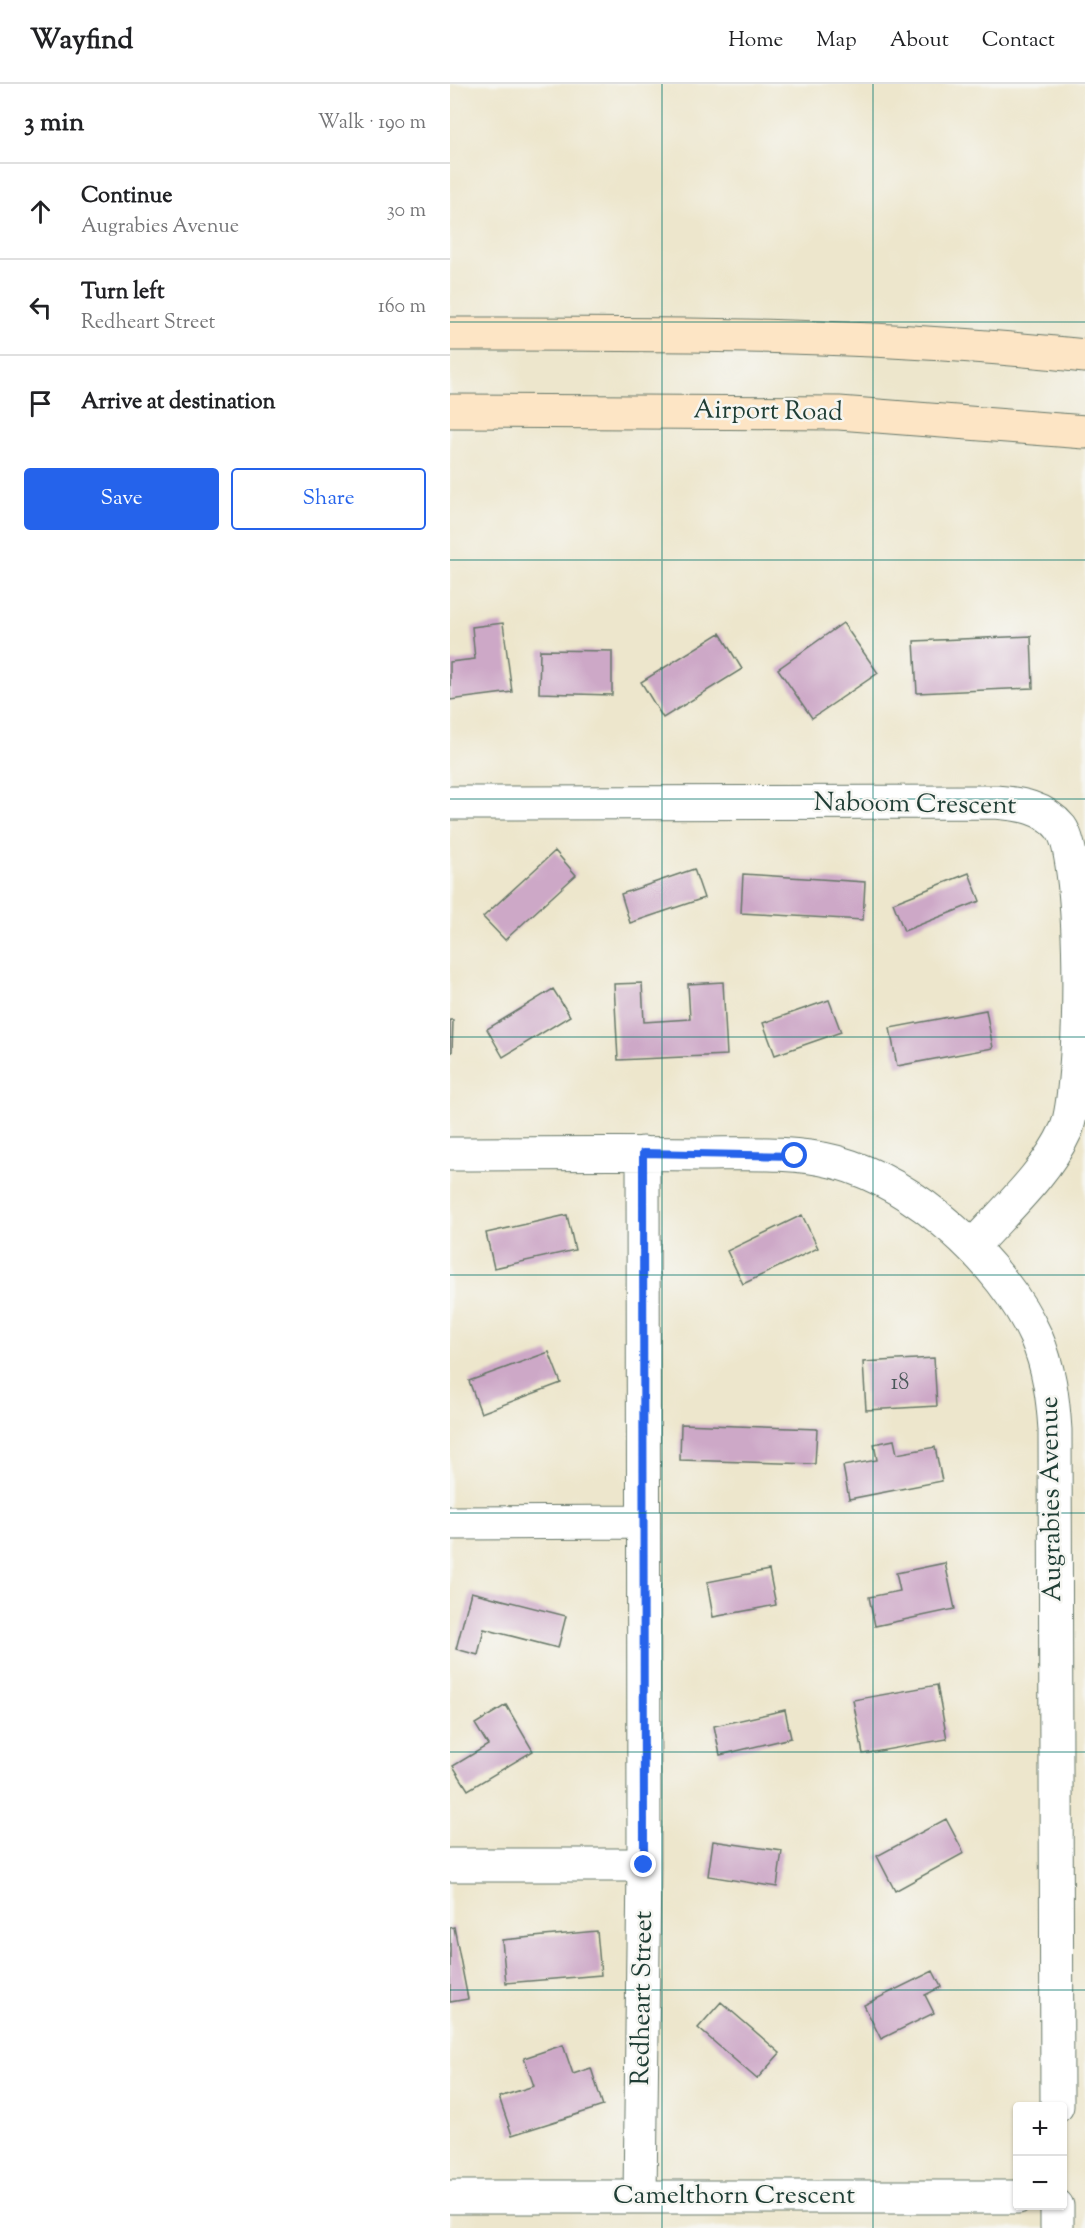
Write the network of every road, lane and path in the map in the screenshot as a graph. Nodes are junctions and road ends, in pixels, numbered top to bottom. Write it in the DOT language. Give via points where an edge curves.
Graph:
graph roads {
  1 [pos="450,334"];
  2 [pos="1085,356"];
  3 [pos="450,411"];
  4 [pos="1085,432"];
  5 [pos="450,803"];
  6 [pos="643,1153"];
  7 [pos="450,1154"];
  8 [pos="972,1247"];
  9 [pos="642,1522"];
  10 [pos="450,1523"];
  11 [pos="450,1865"];
  12 [pos="644,1865"];
  13 [pos="1057,2102"];
  14 [pos="640,2196"];
  15 [pos="450,2197"];
  16 [pos="1013,2197"];
  17 [pos="1057,2210"];
  18 [pos="1057,2228"];
  1 -- 2 [label="main road" via="802,338"];
  3 -- 4 [label="main road, Airport Road" via="840,413"];
  5 -- 8 [label="street, Naboom Crescent" via="995,802 1037,809 1049,817 1070,843 1077,902 1078,1037 1074,1099 1067,1128 1056,1149"];
  6 -- 7 [label="street, Augrabies Avenue"];
  6 -- 8 [label="street, Augrabies Avenue" via="762,1155 834,1162 872,1174 904,1193"];
  6 -- 9 [label="street, Redheart Street"];
  8 -- 13 [label="street, Augrabies Avenue" via="1021,1309 1046,1364 1053,1400"];
  9 -- 10 [label="street"];
  9 -- 12 [label="street, Redheart Street"];
  11 -- 12 [label="street"];
  12 -- 14 [label="street, Redheart Street"];
  14 -- 15 [label="street, Camelthorn Crescent"];
  14 -- 16 [label="street, Camelthorn Crescent"];
  17 -- 18 [label="street"];
}
